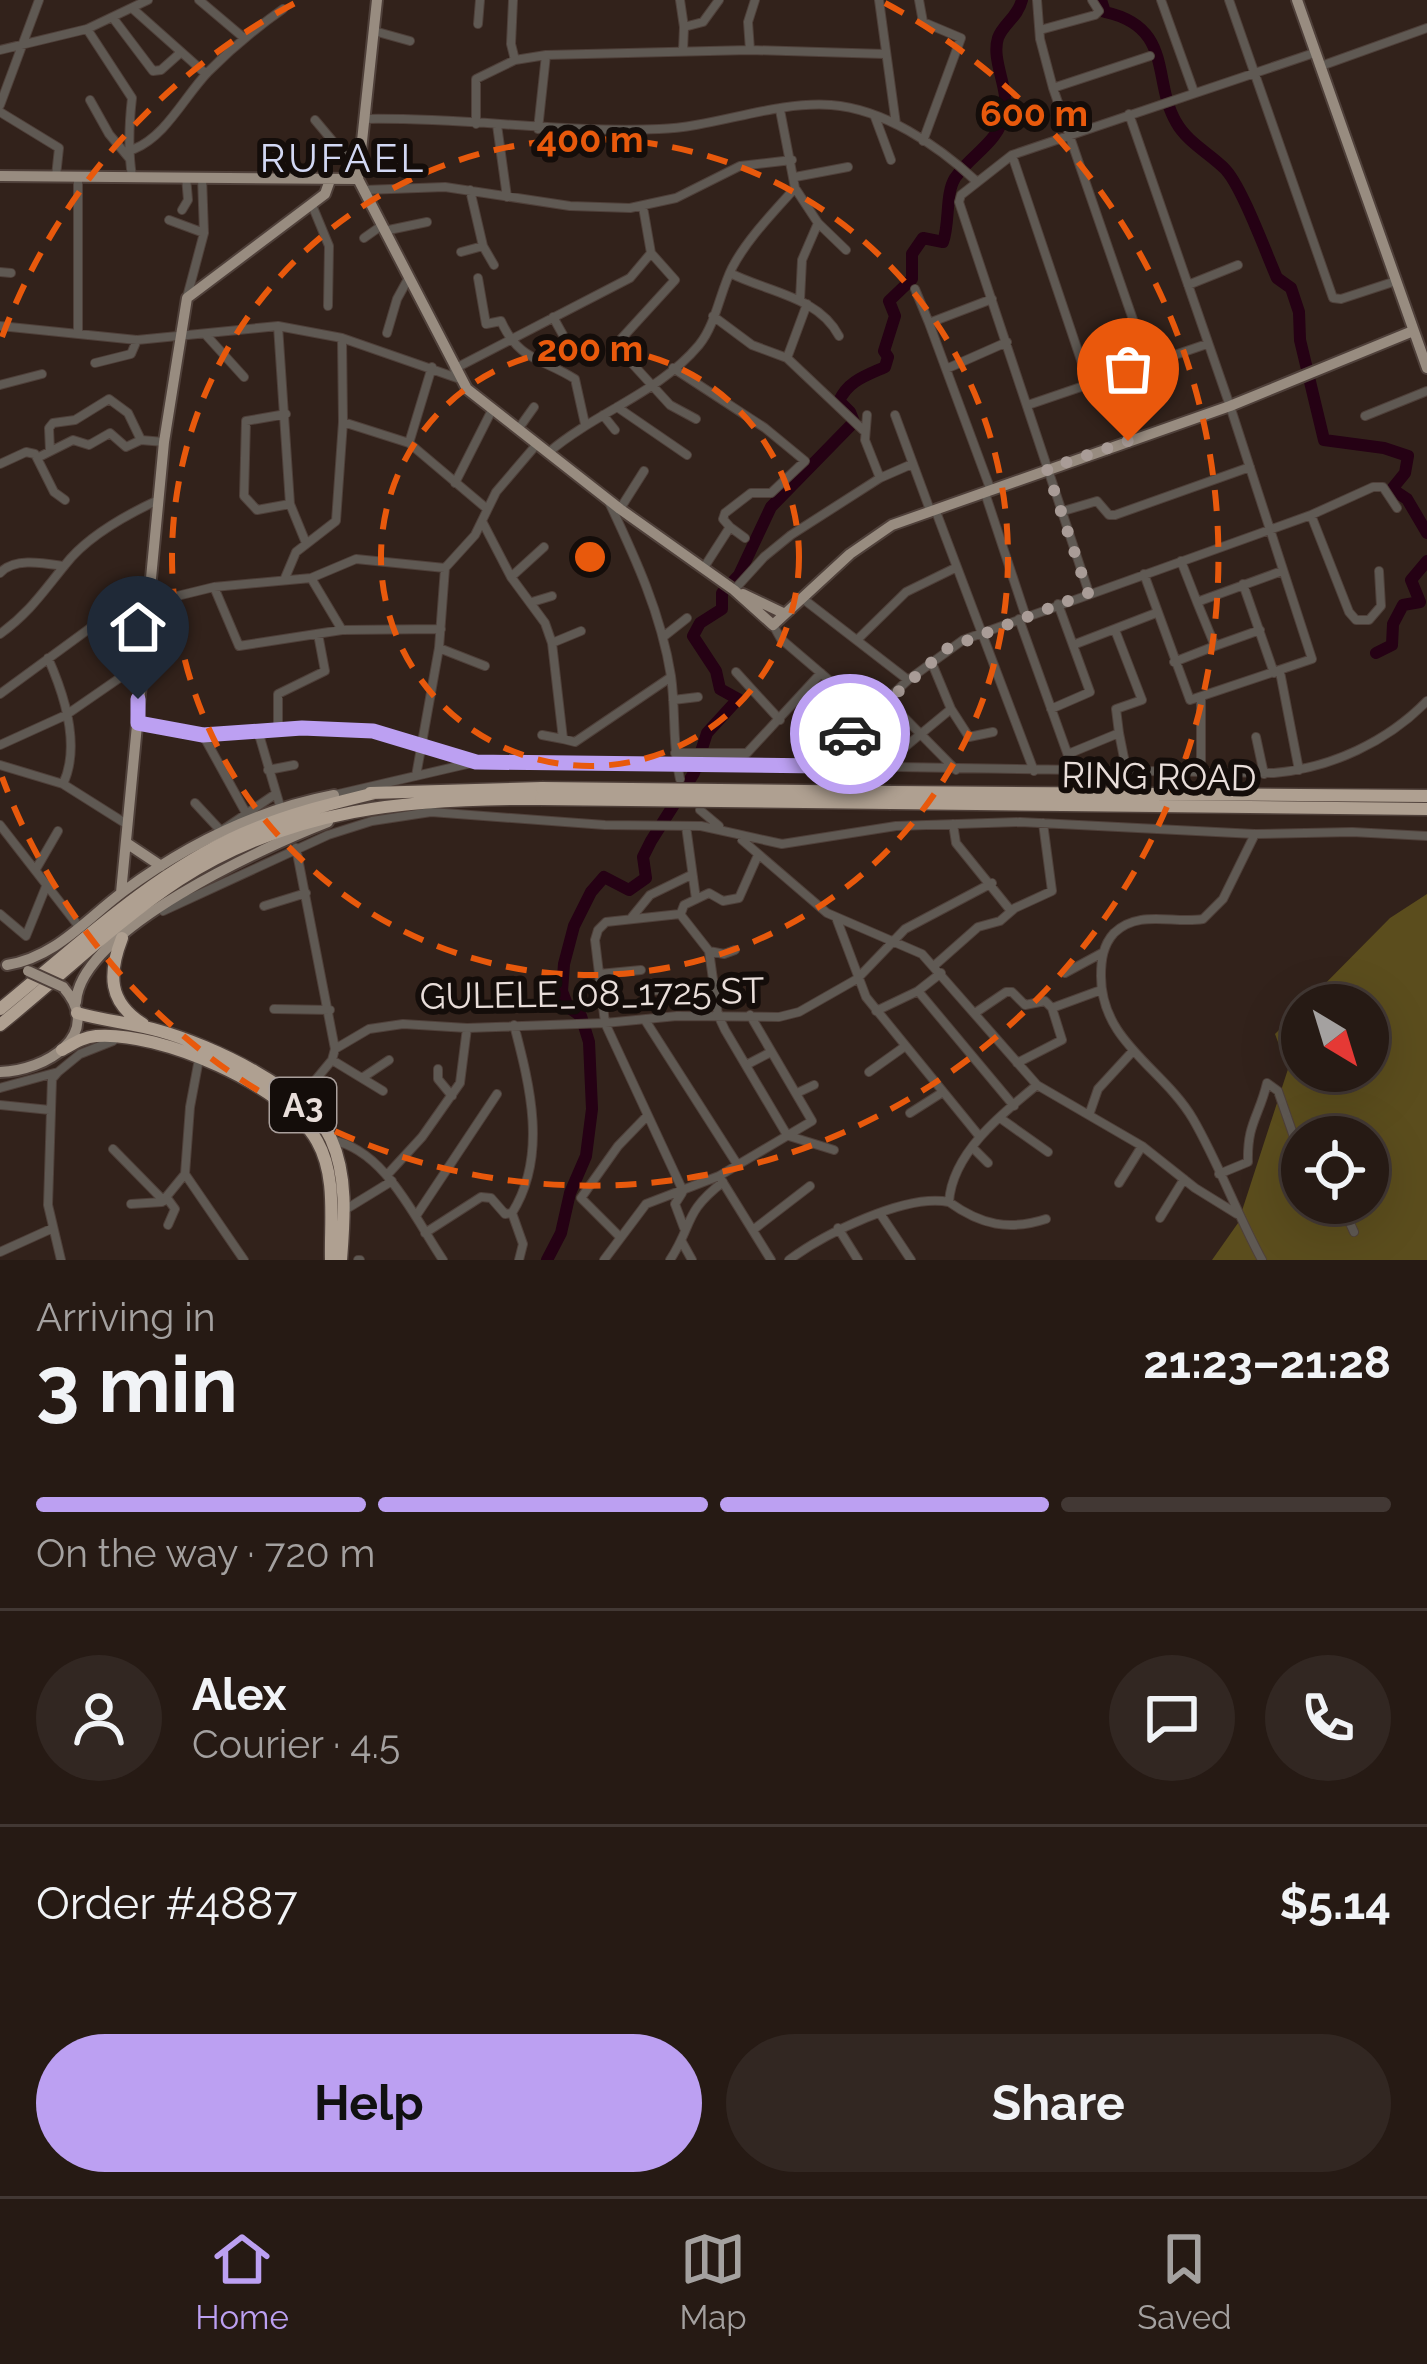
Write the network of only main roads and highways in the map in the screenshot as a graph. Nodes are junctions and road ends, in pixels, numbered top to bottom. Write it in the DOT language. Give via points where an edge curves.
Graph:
graph roads {
  1 [pos="377,0"];
  2 [pos="1297,0"];
  3 [pos="0,176"];
  4 [pos="330,180"];
  5 [pos="360,180"];
  6 [pos="1413,331"];
  7 [pos="1424,348"];
  8 [pos="1427,368"];
  9 [pos="729,587"];
  10 [pos="778,609"];
  11 [pos="334,795"];
  12 [pos="1427,796"];
  13 [pos="891,798"];
  14 [pos="378,799"];
  15 [pos="1427,808"];
  16 [pos="128,844"];
  17 [pos="161,866"];
  18 [pos="121,893"];
  19 [pos="122,938"];
  20 [pos="4,965"];
  21 [pos="76,1008"];
  22 [pos="0,1010"];
  23 [pos="0,1025"];
  24 [pos="155,1029"];
  25 [pos="62,1050"];
  26 [pos="0,1072"];
  27 [pos="324,1141"];
  28 [pos="331,1260"];
  29 [pos="341,1260"];
  1 -- 5 [label="main road"];
  2 -- 6 [label="main road"];
  3 -- 4 [label="main road"];
  4 -- 5 [label="main road"];
  4 -- 16 [label="main road" via="312,205 187,298 164,442"];
  5 -- 9 [label="main road" via="457,374"];
  6 -- 7 [label="main road"];
  6 -- 10 [label="main road" via="1230,406 932,509 879,533"];
  7 -- 8 [label="main road"];
  9 -- 10 [label="main road"];
  9 -- 10 [label="main road" via="769,622 782,619"];
  11 -- 14 [label="highway"];
  11 -- 17 [label="main road" via="277,801"];
  12 -- 13 [label="highway, RING ROAD"];
  13 -- 14 [label="highway, bridge"];
  13 -- 15 [label="highway, RING ROAD"];
  14 -- 19 [label="main road" via="226,866"];
  14 -- 22 [label="highway" via="279,819 192,860"];
  14 -- 23 [label="highway" via="200,867"];
  16 -- 17 [label="main road"];
  16 -- 18 [label="main road"];
  17 -- 18 [label="main road"];
  18 -- 20 [label="main road" via="38,958"];
  19 -- 21 [label="main road" via="82,974"];
  19 -- 24 [label="highway, A3" via="114,994 131,1017"];
  20 -- 21 [label="main road, bridge" via="63,987"];
  21 -- 24 [label="highway, A3"];
  21 -- 25 [label="main road" via="75,1031"];
  24 -- 27 [label="highway, A3" via="219,1054 298,1100"];
  25 -- 26 [label="main road" via="30,1070"];
  25 -- 27 [label="highway, A3" via="85,1038 163,1044 292,1112"];
  27 -- 28 [label="highway, A3"];
  27 -- 29 [label="highway, A3" via="340,1166"];
}
